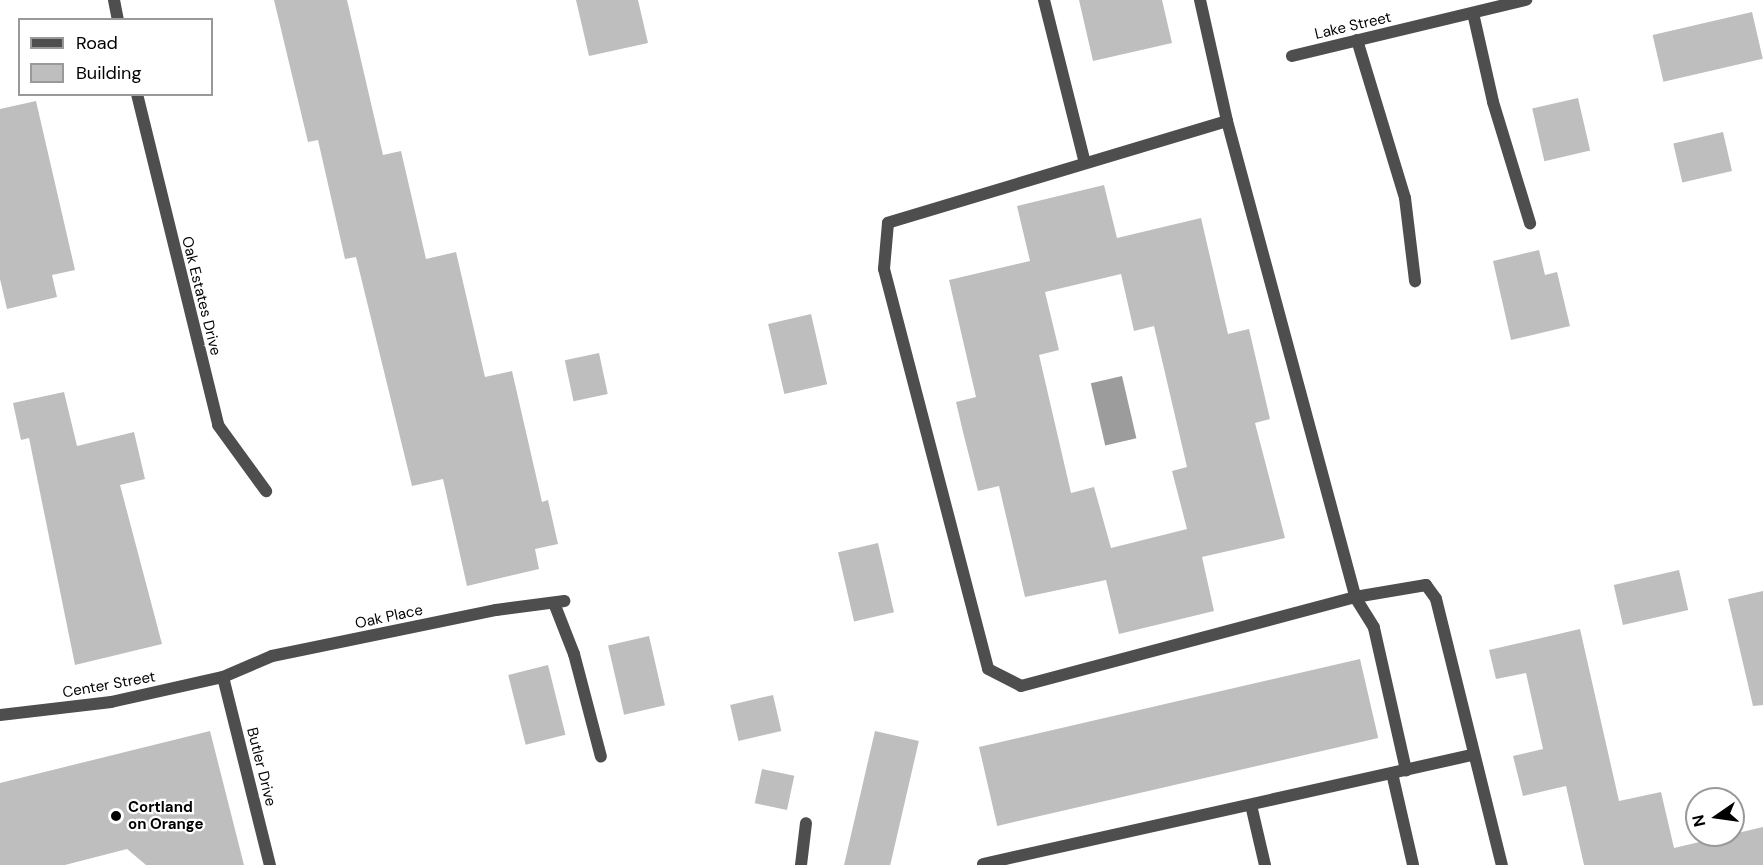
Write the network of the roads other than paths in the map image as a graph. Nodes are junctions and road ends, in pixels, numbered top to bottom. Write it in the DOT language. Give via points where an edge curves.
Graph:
graph roads {
  1 [pos="114,0"];
  2 [pos="1044,0"];
  3 [pos="1200,0"];
  4 [pos="1526,0"];
  5 [pos="1473,13"];
  6 [pos="118,18"];
  7 [pos="1357,40"];
  8 [pos="1292,56"];
  9 [pos="137,96"];
  10 [pos="1227,121"];
  11 [pos="1085,164"];
  12 [pos="1530,223"];
  13 [pos="1415,281"];
  14 [pos="266,491"];
  15 [pos="1355,597"];
  16 [pos="223,677"];
  17 [pos="0,715"];
  18 [pos="1472,755"];
  19 [pos="601,757"];
  20 [pos="1406,770"];
  21 [pos="1392,773"];
  22 [pos="1251,805"];
  23 [pos="806,823"];
  24 [pos="983,864"];
  25 [pos="270,865"];
  26 [pos="801,865"];
  27 [pos="1265,865"];
  28 [pos="1413,865"];
  29 [pos="1502,865"];
  1 -- 6 [label="street"];
  2 -- 11 [label="street"];
  3 -- 10 [label="street"];
  4 -- 5 [label="street, Lake Street"];
  5 -- 7 [label="street, Lake Street"];
  5 -- 12 [label="street" via="1493,102"];
  7 -- 8 [label="street, Lake Street"];
  7 -- 13 [label="street" via="1405,198"];
  9 -- 14 [label="street, Oak Estates Drive" via="218,425"];
  10 -- 11 [label="street"];
  10 -- 15 [label="street"];
  11 -- 15 [label="street" via="888,222 884,269 988,669 1021,686"];
  15 -- 18 [label="street" via="1426,585 1436,599"];
  15 -- 20 [label="street" via="1374,628"];
  16 -- 17 [label="street, Center Street" via="111,702"];
  16 -- 19 [label="street, Oak Place" via="272,656 559,602"];
  16 -- 25 [label="street, Butler Drive"];
  18 -- 20 [label="street"];
  18 -- 29 [label="street"];
  20 -- 21 [label="street"];
  21 -- 22 [label="street"];
  21 -- 28 [label="street"];
  22 -- 24 [label="street"];
  22 -- 27 [label="street"];
  23 -- 26 [label="street"];
}
